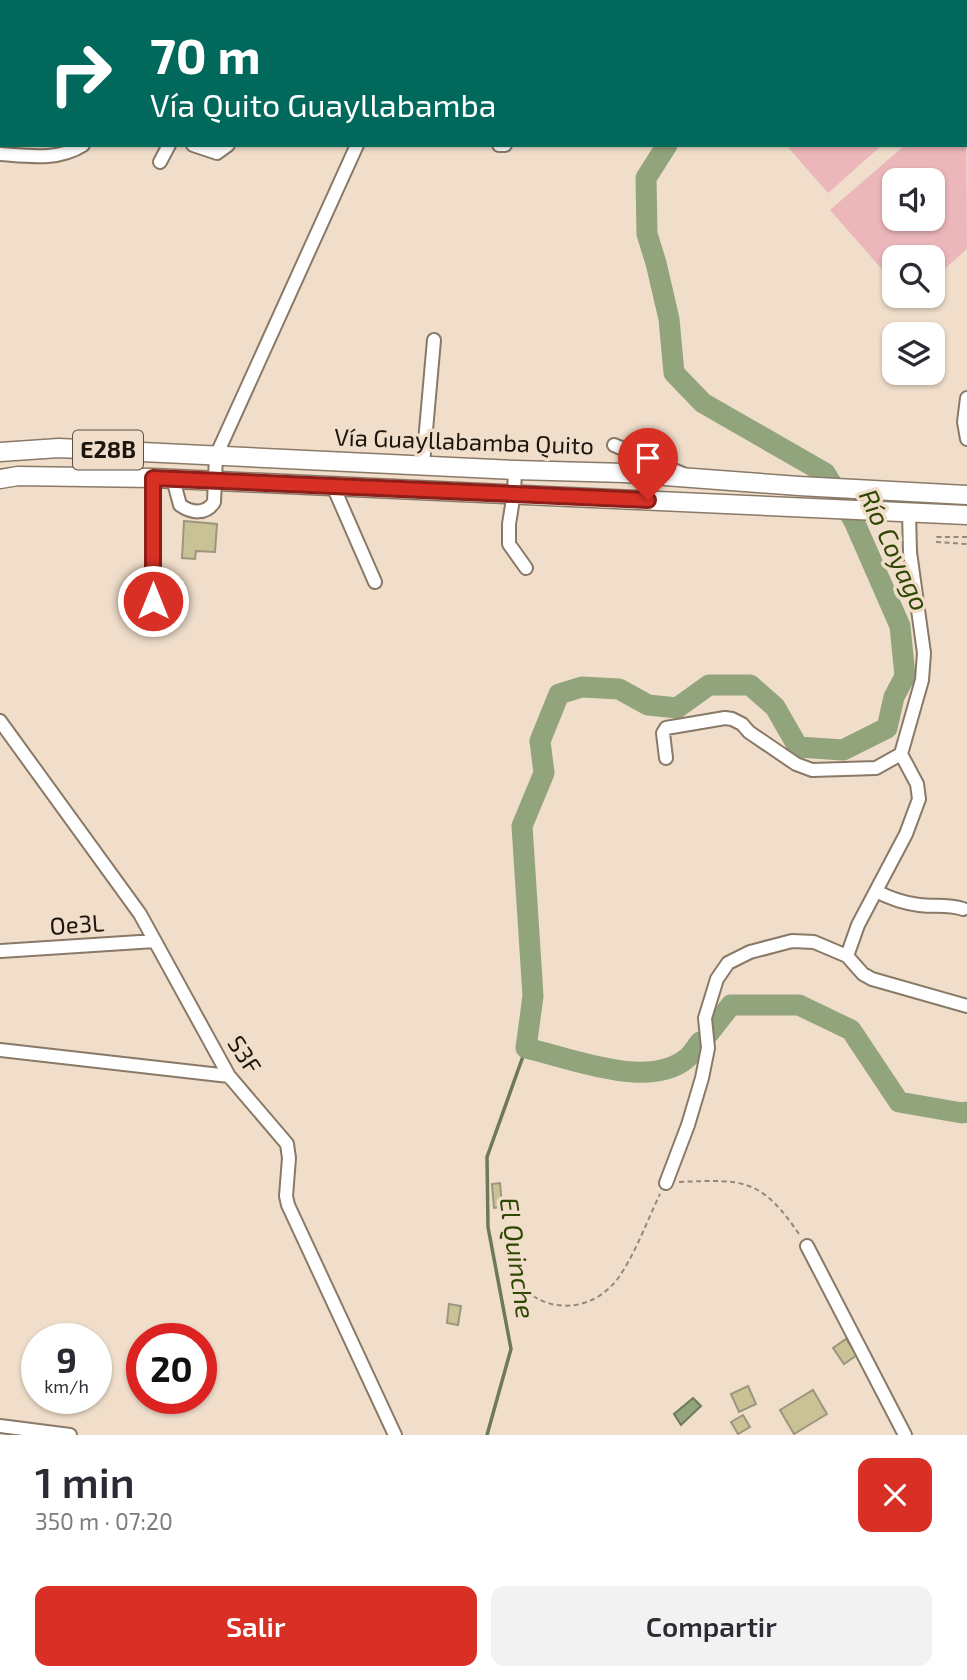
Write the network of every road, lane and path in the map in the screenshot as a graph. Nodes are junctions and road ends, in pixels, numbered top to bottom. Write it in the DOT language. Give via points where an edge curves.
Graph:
graph roads {
  1 [pos="80,147"];
  2 [pos="168,147"];
  3 [pos="199,147"];
  4 [pos="225,147"];
  5 [pos="356,147"];
  6 [pos="38,151"];
  7 [pos="0,154"];
  8 [pos="160,162"];
  9 [pos="434,340"];
  10 [pos="967,398"];
  11 [pos="967,439"];
  12 [pos="614,444"];
  13 [pos="0,452"];
  14 [pos="216,456"];
  15 [pos="423,464"];
  16 [pos="515,470"];
  17 [pos="153,478"];
  18 [pos="692,478"];
  19 [pos="0,479"];
  20 [pos="173,480"];
  21 [pos="214,481"];
  22 [pos="333,486"];
  23 [pos="514,493"];
  24 [pos="967,495"];
  25 [pos="909,512"];
  26 [pos="967,515"];
  27 [pos="967,537"];
  28 [pos="967,544"];
  29 [pos="526,568"];
  30 [pos="375,582"];
  31 [pos="153,601"];
  32 [pos="0,721"];
  33 [pos="901,754"];
  34 [pos="666,758"];
  35 [pos="876,891"];
  36 [pos="963,909"];
  37 [pos="155,941"];
  38 [pos="1,951"];
  39 [pos="847,956"];
  40 [pos="967,1006"];
  41 [pos="0,1050"];
  42 [pos="229,1076"];
  43 [pos="666,1183"];
  44 [pos="807,1246"];
  45 [pos="507,1263"];
  46 [pos="0,1426"];
  47 [pos="70,1435"];
  48 [pos="395,1435"];
  49 [pos="905,1435"];
  1 -- 6 [label="street" via="70,153"];
  2 -- 8 [label="street"];
  3 -- 4 [label="street" via="217,153"];
  5 -- 14 [label="street"];
  6 -- 7 [label="street"];
  9 -- 15 [label="street"];
  10 -- 11 [label="street"];
  12 -- 18 [label="street"];
  13 -- 14 [label="highway, Vía Guayllabamba Quito / E28B" via="59,448"];
  14 -- 15 [label="highway, Vía Guayllabamba Quito / E28B"];
  14 -- 21 [label="street"];
  15 -- 16 [label="highway, Vía Guayllabamba Quito / E28B"];
  16 -- 18 [label="highway, Vía Guayllabamba Quito / E28B"];
  16 -- 23 [label="street"];
  17 -- 19 [label="highway, E28B"];
  17 -- 20 [label="highway, E28B"];
  17 -- 31 [label="street"];
  18 -- 24 [label="highway, Vía Guayllabamba Quito / E28B"];
  20 -- 21 [label="highway, E28B"];
  20 -- 21 [label="street" via="180,505 201,512 214,502"];
  21 -- 22 [label="highway, E28B"];
  22 -- 23 [label="highway, E28B"];
  22 -- 30 [label="street"];
  23 -- 25 [label="highway, E28B"];
  23 -- 29 [label="street" via="509,544"];
  25 -- 26 [label="highway, E28B"];
  25 -- 33 [label="street" via="924,653 922,680"];
  27 -- 28 [label="path" via="937,537 937,542"];
  32 -- 37 [label="street, S3F"];
  33 -- 34 [label="street" via="876,768 812,770 796,764 742,724 725,718 666,728"];
  33 -- 35 [label="street" via="918,784 919,799"];
  35 -- 36 [label="street" via="918,905"];
  35 -- 39 [label="street"];
  37 -- 38 [label="street, Oe3L"];
  37 -- 42 [label="street, S3F"];
  39 -- 40 [label="street" via="872,979"];
  39 -- 43 [label="street" via="814,942 792,941 750,952 728,964 705,1018 708,1048 702,1078"];
  41 -- 42 [label="street"];
  42 -- 48 [label="street, S3F" via="287,1144 288,1205"];
  43 -- 44 [label="path" via="727,1180 750,1186 785,1213"];
  43 -- 45 [label="path" via="618,1278 597,1298 581,1305 549,1304 522,1287"];
  44 -- 49 [label="street"];
  46 -- 47 [label="street"];
}
